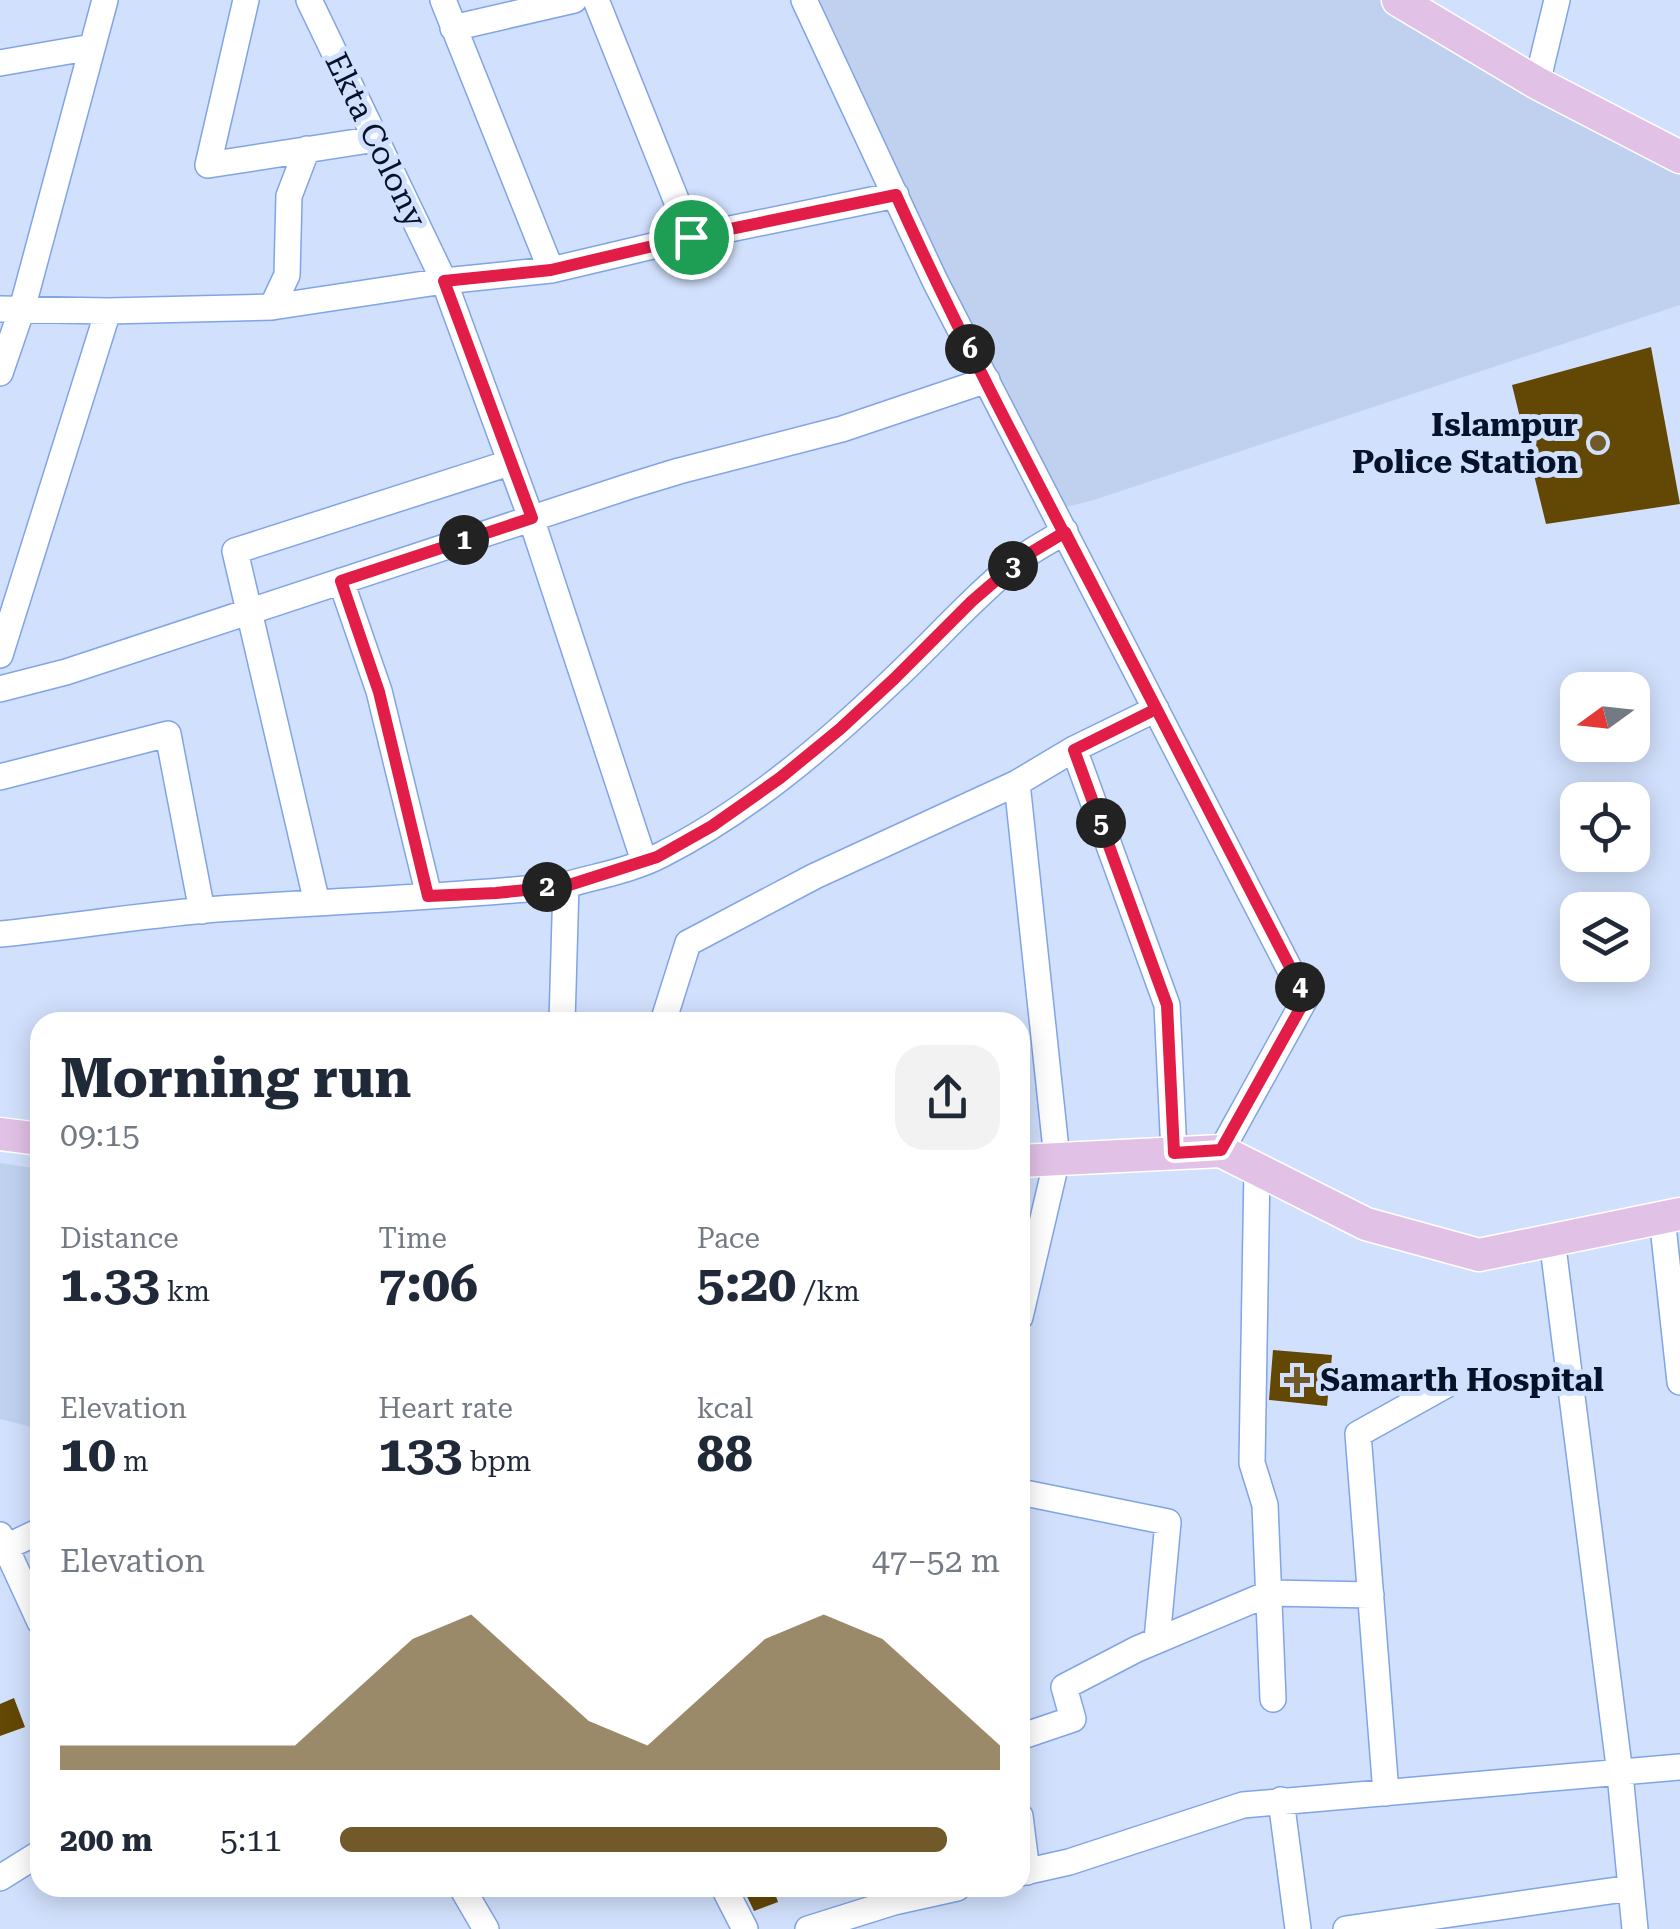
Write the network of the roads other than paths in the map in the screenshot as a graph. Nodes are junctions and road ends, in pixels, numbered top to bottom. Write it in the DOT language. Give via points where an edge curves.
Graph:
graph roads {
  1 [pos="105,0"];
  2 [pos="246,0"];
  3 [pos="308,0"];
  4 [pos="442,0"];
  5 [pos="574,0"];
  6 [pos="596,0"];
  7 [pos="804,0"];
  8 [pos="1398,0"];
  9 [pos="1557,0"];
  10 [pos="541,4"];
  11 [pos="454,28"];
  12 [pos="92,48"];
  13 [pos="0,63"];
  14 [pos="1537,83"];
  15 [pos="376,139"];
  16 [pos="308,150"];
  17 [pos="1680,157"];
  18 [pos="896,195"];
  19 [pos="691,237"];
  20 [pos="551,270"];
  21 [pos="444,281"];
  22 [pos="272,307"];
  23 [pos="11,309"];
  24 [pos="108,311"];
  25 [pos="0,373"];
  26 [pos="986,380"];
  27 [pos="509,462"];
  28 [pos="532,518"];
  29 [pos="1065,532"];
  30 [pos="341,581"];
  31 [pos="250,612"];
  32 [pos="0,655"];
  33 [pos="0,688"];
  34 [pos="1156,709"];
  35 [pos="1074,750"];
  36 [pos="0,777"];
  37 [pos="1017,783"];
  38 [pos="644,862"];
  39 [pos="566,886"];
  40 [pos="428,896"];
  41 [pos="318,903"];
  42 [pos="202,911"];
  43 [pos="0,934"];
  44 [pos="562,1012"];
  45 [pos="667,1012"];
  46 [pos="0,1134"];
  47 [pos="30,1138"];
  48 [pos="1221,1150"];
  49 [pos="1174,1153"];
  50 [pos="1058,1159"];
  51 [pos="1030,1160"];
  52 [pos="1257,1169"];
  53 [pos="1671,1216"];
  54 [pos="1031,1234"];
  55 [pos="1552,1240"];
  56 [pos="1680,1382"];
  57 [pos="1446,1385"];
  58 [pos="1030,1494"];
  59 [pos="30,1534"];
  60 [pos="2,1543"];
  61 [pos="1270,1593"];
  62 [pos="1371,1596"];
  63 [pos="30,1601"];
  64 [pos="1157,1640"];
  65 [pos="1273,1699"];
  66 [pos="1030,1733"];
  67 [pos="1680,1767"];
  68 [pos="1620,1774"];
  69 [pos="1386,1792"];
  70 [pos="1282,1800"];
  71 [pos="30,1859"];
  72 [pos="1030,1871"];
  73 [pos="0,1878"];
  74 [pos="1631,1888"];
  75 [pos="467,1897"];
  76 [pos="729,1897"];
  77 [pos="917,1897"];
  78 [pos="486,1929"];
  79 [pos="745,1929"];
  80 [pos="808,1929"];
  81 [pos="1298,1929"];
  82 [pos="1346,1929"];
  83 [pos="1635,1929"];
  1 -- 12 [label="street"];
  2 -- 16 [label="street" via="208,165"];
  3 -- 15 [label="street, Ekta Colony"];
  4 -- 11 [label="street"];
  5 -- 10 [label="street"];
  6 -- 19 [label="street"];
  7 -- 18 [label="street"];
  8 -- 14 [label="main road"];
  9 -- 14 [label="street"];
  10 -- 11 [label="street"];
  11 -- 20 [label="street"];
  12 -- 13 [label="street"];
  12 -- 23 [label="street"];
  14 -- 17 [label="main road"];
  15 -- 16 [label="street"];
  15 -- 21 [label="street, Ekta Colony"];
  16 -- 22 [label="street" via="289,196 287,274"];
  18 -- 19 [label="street"];
  18 -- 26 [label="street"];
  19 -- 20 [label="street"];
  20 -- 21 [label="street"];
  21 -- 22 [label="street"];
  21 -- 27 [label="street, Ekta Colony"];
  22 -- 24 [label="street"];
  23 -- 24 [label="street"];
  23 -- 25 [label="street"];
  24 -- 32 [label="street"];
  26 -- 28 [label="street" via="842,429"];
  26 -- 29 [label="street"];
  27 -- 28 [label="street, Ekta Colony"];
  27 -- 31 [label="street" via="235,551"];
  28 -- 30 [label="street"];
  28 -- 38 [label="street, Ekta Colony"];
  29 -- 34 [label="street"];
  29 -- 38 [label="street" via="1022,558 780,778 712,826"];
  30 -- 31 [label="street"];
  30 -- 40 [label="street" via="379,692"];
  31 -- 33 [label="street"];
  31 -- 41 [label="street"];
  34 -- 35 [label="street"];
  34 -- 48 [label="street" via="1306,998"];
  35 -- 37 [label="street"];
  35 -- 49 [label="street" via="1167,1005"];
  36 -- 42 [label="street" via="168,734"];
  37 -- 45 [label="street" via="688,943"];
  37 -- 50 [label="street"];
  38 -- 39 [label="street"];
  39 -- 40 [label="street"];
  39 -- 44 [label="street"];
  40 -- 41 [label="street"];
  41 -- 42 [label="street"];
  42 -- 43 [label="street"];
  46 -- 47 [label="main road"];
  48 -- 49 [label="main road"];
  48 -- 52 [label="main road"];
  49 -- 50 [label="main road"];
  50 -- 51 [label="main road"];
  50 -- 54 [label="street"];
  52 -- 55 [label="main road" via="1366,1224 1479,1255"];
  52 -- 61 [label="street" via="1252,1463 1265,1505"];
  53 -- 55 [label="main road"];
  53 -- 56 [label="street"];
  55 -- 68 [label="street"];
  57 -- 62 [label="street" via="1358,1434"];
  58 -- 64 [label="street" via="1168,1522"];
  59 -- 60 [label="street"];
  60 -- 63 [label="street"];
  61 -- 62 [label="street"];
  61 -- 64 [label="street"];
  61 -- 65 [label="street"];
  62 -- 69 [label="street"];
  64 -- 66 [label="street" via="1064,1686 1073,1720"];
  67 -- 68 [label="street"];
  68 -- 69 [label="street"];
  68 -- 74 [label="street"];
  69 -- 70 [label="street"];
  70 -- 72 [label="street" via="1242,1806"];
  70 -- 81 [label="street"];
  71 -- 73 [label="street"];
  74 -- 82 [label="street"];
  74 -- 83 [label="street"];
  75 -- 78 [label="street"];
  76 -- 79 [label="street"];
  77 -- 80 [label="street"];
}
